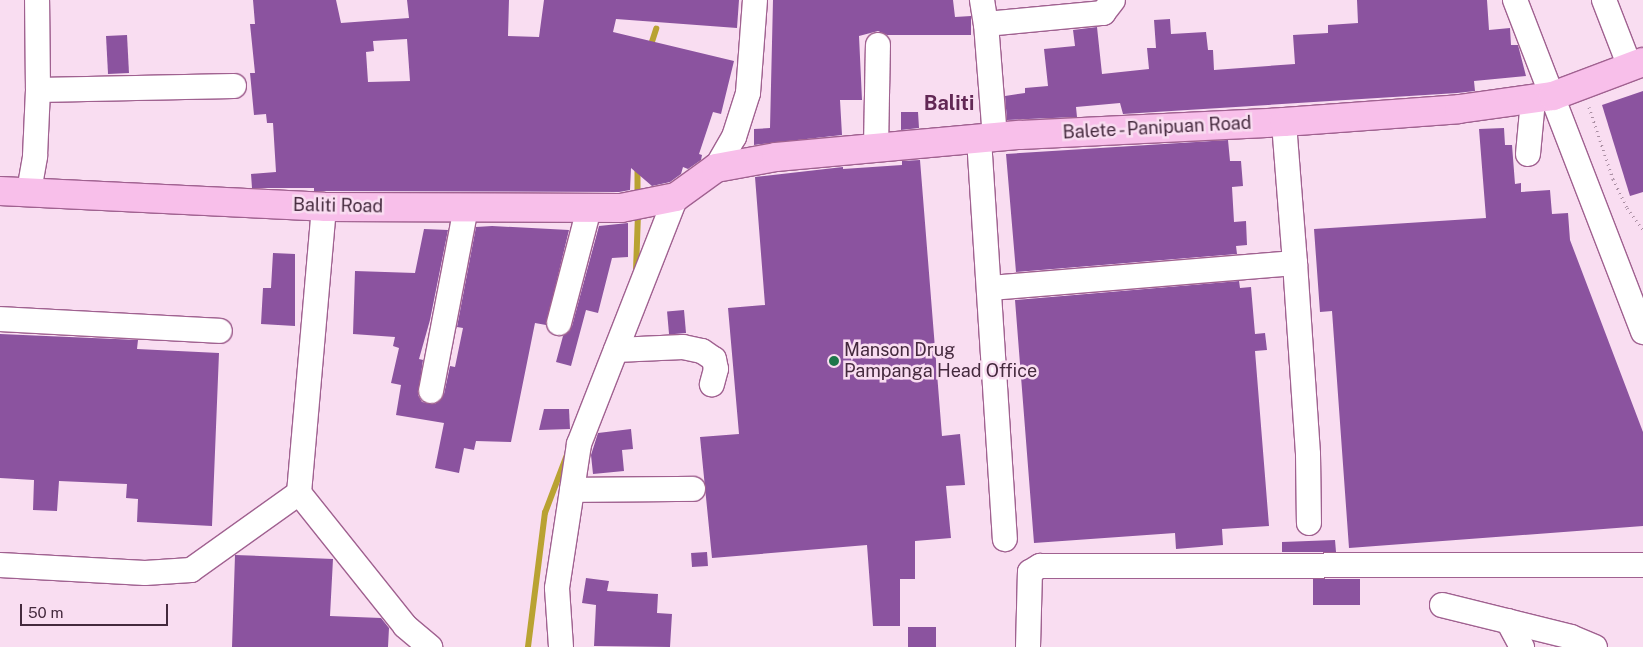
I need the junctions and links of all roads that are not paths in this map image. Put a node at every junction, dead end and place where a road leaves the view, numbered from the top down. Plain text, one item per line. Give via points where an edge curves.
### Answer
1 (37, 0) edge
2 (755, 0) edge
3 (982, 0) edge
4 (1113, 0) edge
5 (1516, 0) edge
6 (1604, 0) edge
7 (986, 24) junction
8 (878, 45) dead end
9 (1637, 64) edge
10 (234, 86) dead end
11 (38, 90) junction
12 (1543, 98) junction
13 (1284, 122) junction
14 (987, 138) junction
15 (876, 147) junction
16 (1528, 154) dead end
17 (716, 168) junction
18 (29, 190) junction
19 (0, 191) edge
20 (667, 200) junction
21 (324, 207) junction
22 (466, 207) junction
23 (589, 209) junction
24 (1295, 262) junction
25 (990, 288) junction
26 (0, 319) edge
27 (559, 323) dead end
28 (220, 331) dead end
29 (1643, 332) edge
30 (616, 350) junction
31 (712, 384) dead end
32 (430, 391) dead end
33 (693, 489) dead end
34 (572, 490) junction
35 (299, 492) junction
36 (1309, 523) dead end
37 (1005, 539) dead end
38 (0, 565) edge
39 (1643, 565) edge
40 (1442, 605) dead end
41 (1508, 620) junction
42 (430, 647) edge
43 (561, 647) edge
44 (1028, 647) edge
45 (1522, 647) edge
46 (1595, 647) edge

1 - 11 street
2 - 17 street via 748,92 734,137
3 - 7 street
4 - 7 street via 1103,13
5 - 12 street
6 - 9 street
7 - 14 street
8 - 15 street
9 - 12 main road, Balete - Panipuan Road
10 - 11 street
11 - 18 street via 35,156
12 - 13 main road, Balete - Panipuan Road via 1459,109
12 - 16 street
12 - 29 street
13 - 14 main road, Balete - Panipuan Road
13 - 24 street
14 - 15 main road, Balete - Panipuan Road
14 - 25 street
15 - 17 main road, Balete - Panipuan Road via 776,157
17 - 20 main road, Balete - Panipuan Road
18 - 19 main road, Baliti Road
18 - 21 main road, Baliti Road
20 - 23 main road, Baliti Road via 621,208
20 - 30 street
21 - 22 main road, Baliti Road
21 - 35 street
22 - 23 main road, Baliti Road
22 - 32 street
23 - 27 street
24 - 25 street
24 - 36 street via 1308,454
25 - 37 street
26 - 28 street
30 - 31 street via 683,346 702,352 714,359 716,369
30 - 34 street via 579,444
33 - 34 street
34 - 43 street via 557,588
35 - 38 street via 191,570 145,573
35 - 42 street via 405,626
39 - 44 street via 1040,566 1030,572
40 - 41 street
41 - 45 street
41 - 46 street

